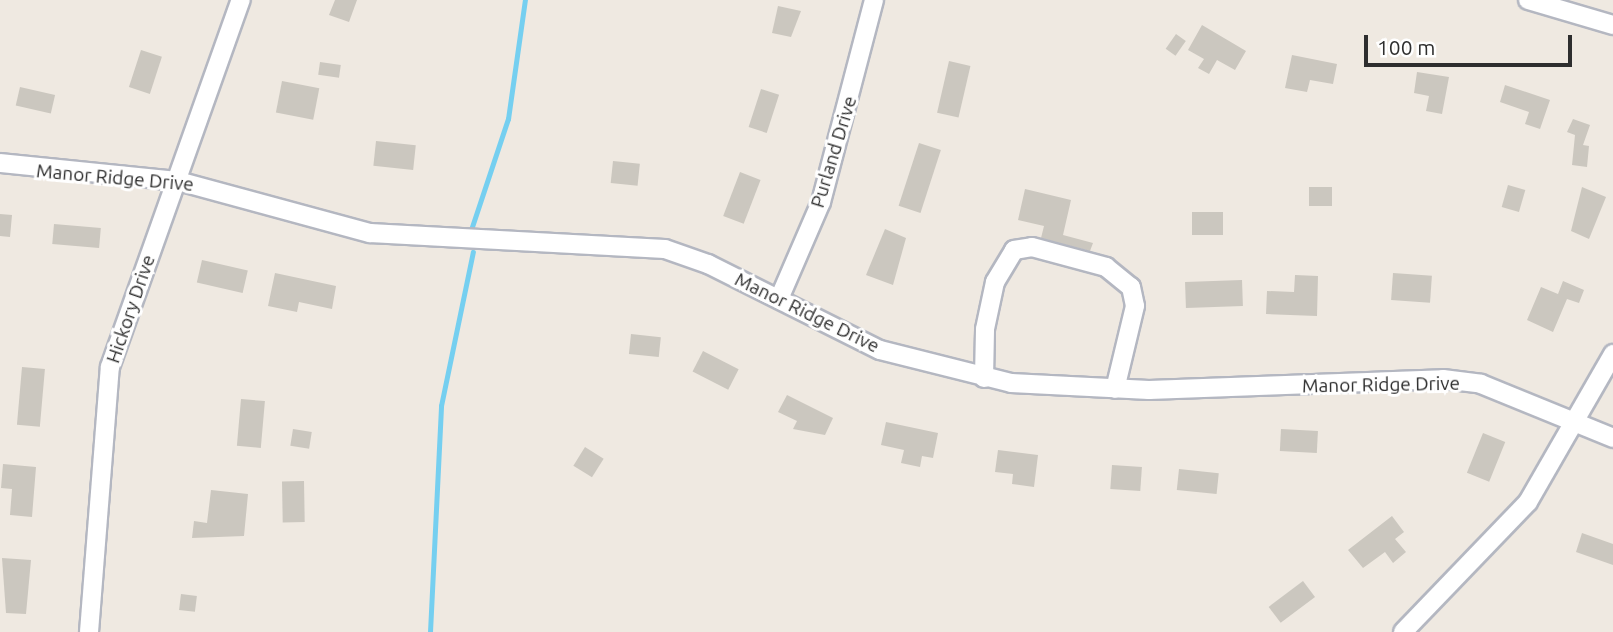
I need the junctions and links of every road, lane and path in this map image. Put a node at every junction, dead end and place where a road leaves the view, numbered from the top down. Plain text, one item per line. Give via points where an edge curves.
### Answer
1 (241, 0) edge
2 (874, 0) edge
3 (1528, 0) edge
4 (1613, 25) edge
5 (0, 163) edge
6 (178, 181) junction
7 (779, 299) junction
8 (1613, 354) edge
9 (984, 378) junction
10 (1115, 389) junction
11 (1579, 422) junction
12 (1613, 439) edge
13 (89, 632) edge
14 (1403, 632) edge

1 - 6 street, Hickory Drive
2 - 7 street, Purland Drive via 821,202
3 - 4 street
5 - 6 street, Manor Ridge Drive
6 - 7 street, Manor Ridge Drive via 370,233 665,249
6 - 13 street, Hickory Drive via 110,367
7 - 9 street, Manor Ridge Drive via 880,350
8 - 11 street
9 - 10 street, Manor Ridge Drive
9 - 10 street via 985,329 995,282 1014,250 1032,247 1106,267 1131,287 1135,306
10 - 11 street, Manor Ridge Drive via 1443,379 1481,384
11 - 12 street, Manor Ridge Drive
11 - 14 street via 1528,502

